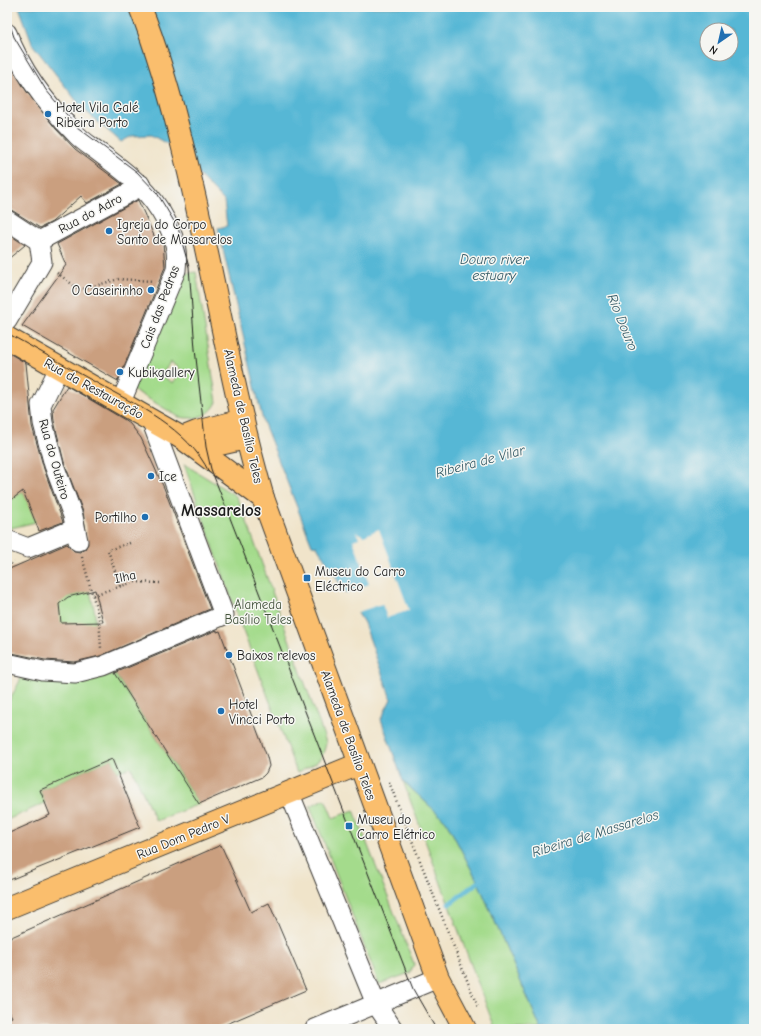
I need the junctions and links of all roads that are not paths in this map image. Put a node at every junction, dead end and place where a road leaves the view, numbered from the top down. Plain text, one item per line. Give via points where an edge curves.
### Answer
1 (140, 7) edge
2 (7, 33) edge
3 (140, 184) junction
4 (7, 220) edge
5 (39, 241) junction
6 (7, 321) edge
7 (7, 338) edge
8 (59, 368) junction
9 (121, 402) junction
10 (151, 420) junction
11 (244, 429) junction
12 (188, 442) junction
13 (264, 498) junction
14 (7, 540) edge
15 (7, 663) edge
16 (359, 764) junction
17 (290, 792) junction
18 (7, 908) edge
19 (438, 978) junction
20 (376, 1004) junction
21 (473, 1022) edge
22 (315, 1029) edge
23 (393, 1029) edge

1 - 11 main road, Alameda de Basílio Teles via 166,77 193,187
2 - 3 street, Cais das Pedras via 13,50 35,85 76,134
3 - 5 street, Rua do Adro via 134,190
3 - 9 street, Cais das Pedras via 157,203 171,230 178,252 176,270 168,282
4 - 5 street
5 - 6 street via 42,262
7 - 8 main road, Rua da Restauração
8 - 9 main road, Rua da Restauração
8 - 14 street, Rua do Outeiro via 41,405 54,465 76,535 28,548
9 - 10 main road, Rua da Restauração
10 - 12 main road, Rua da Restauração
10 - 15 street via 224,615 75,673 42,671
11 - 12 main road via 197,432
11 - 13 main road, Alameda de Basílio Teles
12 - 13 main road, Rua da Restauração
13 - 16 main road, Alameda de Basílio Teles
16 - 17 main road, Rua Dom Pedro V
16 - 19 main road, Alameda de Basílio Teles
17 - 18 main road, Rua Dom Pedro V
17 - 20 street
19 - 20 street
19 - 21 main road, Alameda de Basílio Teles
20 - 22 street
20 - 23 street

